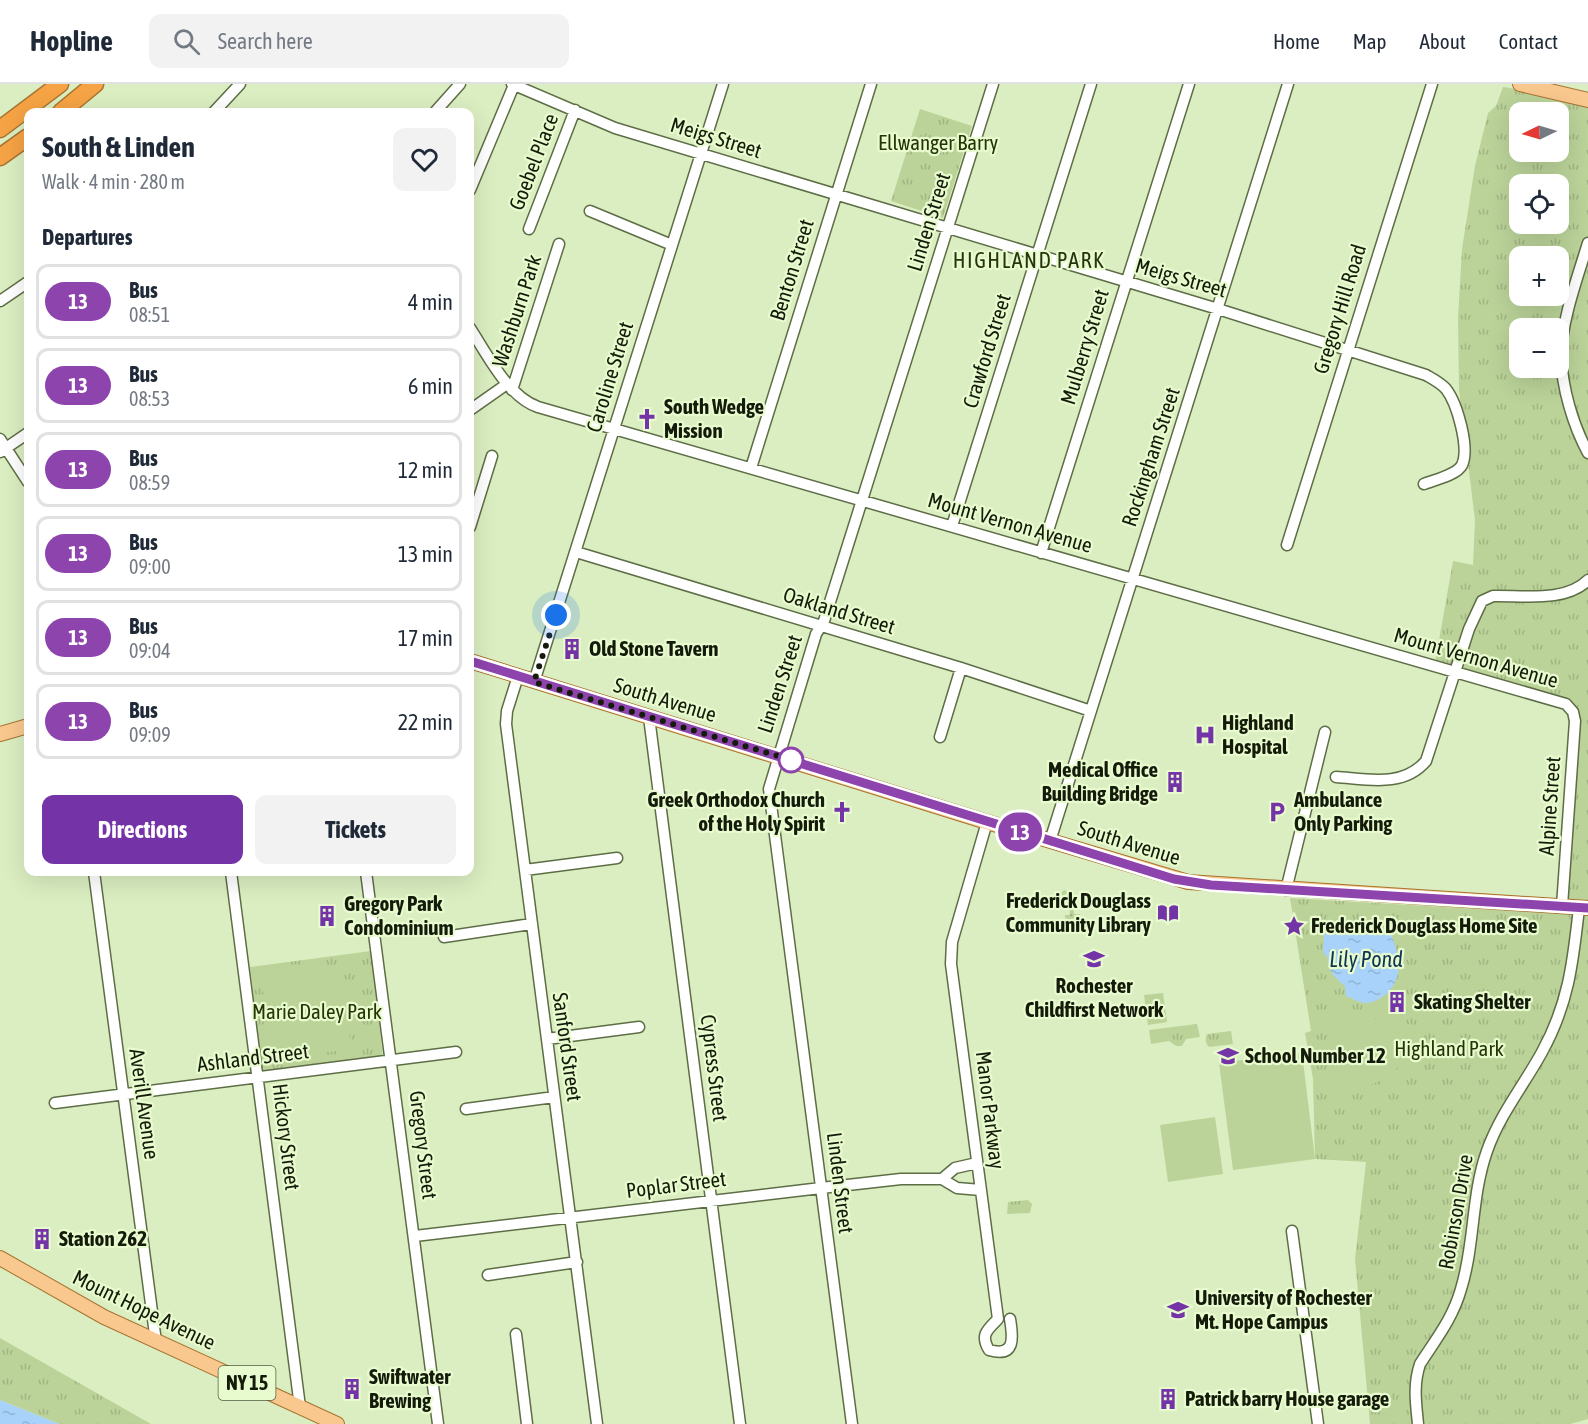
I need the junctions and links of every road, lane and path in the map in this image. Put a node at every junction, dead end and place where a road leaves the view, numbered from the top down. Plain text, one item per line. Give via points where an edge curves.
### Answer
1 (60, 84) edge
2 (95, 84) edge
3 (240, 84) edge
4 (460, 84) edge
5 (513, 84) edge
6 (723, 84) edge
7 (871, 84) edge
8 (993, 84) edge
9 (1091, 84) edge
10 (1189, 84) edge
11 (1288, 84) edge
12 (1431, 84) edge
13 (1520, 84) edge
14 (1588, 100) edge
15 (28, 108) edge
16 (66, 108) edge
17 (218, 108) edge
18 (439, 108) edge
19 (575, 110) junction
20 (24, 111) edge
21 (0, 129) edge
22 (24, 140) edge
23 (700, 154) junction
24 (0, 157) edge
25 (474, 180) edge
26 (836, 195) junction
27 (590, 211) dead end
28 (948, 228) junction
29 (529, 229) dead end
30 (1588, 243) edge
31 (559, 244) dead end
32 (672, 245) junction
33 (1037, 255) junction
34 (1125, 282) junction
35 (24, 285) edge
36 (0, 301) edge
37 (1218, 309) junction
38 (474, 334) edge
39 (1348, 350) junction
40 (510, 387) junction
41 (474, 408) edge
42 (614, 430) junction
43 (24, 435) edge
44 (2, 447) edge
45 (1588, 453) edge
46 (492, 456) dead end
47 (751, 468) junction
48 (24, 477) edge
49 (1424, 484) dead end
50 (862, 501) junction
51 (474, 514) edge
52 (952, 526) junction
53 (1287, 545) dead end
54 (576, 552) junction
55 (1041, 553) junction
56 (1132, 579) junction
57 (1588, 580) edge
58 (821, 626) junction
59 (474, 662) edge
60 (961, 668) junction
61 (1454, 673) junction
62 (518, 676) junction
63 (534, 682) junction
64 (1571, 709) joint
65 (1091, 711) junction
66 (649, 717) junction
67 (24, 727) edge
68 (1325, 732) dead end
69 (0, 734) edge
70 (940, 737) dead end
71 (777, 757) junction
72 (1336, 777) dead end
73 (987, 822) junction
74 (1050, 841) junction
75 (617, 858) dead end
76 (525, 870) junction
77 (95, 876) edge
78 (232, 876) edge
79 (367, 876) edge
80 (1286, 890) junction
81 (1562, 906) junction
82 (1583, 908) edge
83 (531, 924) junction
84 (444, 937) dead end
85 (639, 1027) dead end
86 (547, 1039) junction
87 (456, 1052) dead end
88 (392, 1059) junction
89 (259, 1077) junction
90 (123, 1095) junction
91 (554, 1097) junction
92 (55, 1103) dead end
93 (466, 1109) dead end
94 (977, 1163) junction
95 (942, 1179) junction
96 (821, 1188) junction
97 (981, 1190) junction
98 (711, 1200) junction
99 (571, 1218) junction
100 (1292, 1231) dead end
101 (415, 1236) junction
102 (0, 1258) edge
103 (577, 1262) junction
104 (488, 1275) dead end
105 (1010, 1319) dead end
106 (516, 1334) dead end
107 (156, 1342) junction
108 (300, 1407) junction
109 (337, 1424) edge
110 (438, 1424) edge
111 (527, 1424) edge
112 (597, 1424) edge
113 (740, 1424) edge
114 (852, 1424) edge
115 (1318, 1424) edge
116 (1418, 1424) edge

1 - 15 highway
2 - 16 highway
3 - 17 street
4 - 18 street
5 - 19 street, Meigs Street
5 - 25 street
6 - 23 street, Caroline Street
7 - 26 street, Benton Street
8 - 28 street, Linden Street
9 - 33 street, Crawford Street
10 - 34 street, Mulberry Street
11 - 37 street, Rockingham Street
12 - 39 street, Gregory Hill Road
13 - 14 main road
19 - 23 street, Meigs Street via 615,128
19 - 29 street, Goebel Place
20 - 21 highway
22 - 24 highway
23 - 26 street, Meigs Street
23 - 32 street, Caroline Street
26 - 28 street, Meigs Street
26 - 47 street, Benton Street
27 - 32 street
28 - 33 street, Meigs Street
28 - 50 street, Linden Street
30 - 45 street via 1561,354 1565,385
31 - 40 street, Washburn Park
32 - 42 street, Caroline Street
33 - 34 street, Meigs Street
33 - 52 street, Crawford Street
34 - 37 street, Meigs Street
34 - 55 street, Mulberry Street
35 - 36 street
37 - 39 street, Meigs Street
37 - 56 street, Rockingham Street
38 - 40 street, Mount Vernon Avenue
39 - 49 street, Meigs Street via 1426,375 1441,384 1453,401 1462,434 1462,466
39 - 53 street, Gregory Hill Road
40 - 41 street
40 - 42 street, Mount Vernon Avenue via 531,405
42 - 47 street, Mount Vernon Avenue
42 - 54 street, Caroline Street
43 - 44 street
44 - 48 street
46 - 51 street
47 - 50 street, Mount Vernon Avenue
50 - 52 street, Mount Vernon Avenue
50 - 58 street, Linden Street
52 - 55 street, Mount Vernon Avenue
54 - 58 street, Oakland Street
54 - 63 street, Caroline Street
55 - 56 street, Mount Vernon Avenue
56 - 61 street, Mount Vernon Avenue
56 - 65 street, Rockingham Street
57 - 61 street via 1563,594 1492,596 1482,601
58 - 60 street, Oakland Street
58 - 71 street, Linden Street
59 - 62 main road, South Avenue
60 - 65 street, Oakland Street
60 - 70 street
61 - 64 street, Mount Vernon Avenue via 1562,703
61 - 72 street via 1431,751 1419,770 1392,780
62 - 63 main road, South Avenue
62 - 76 street, Sanford Street via 506,724
63 - 66 main road, South Avenue
64 - 81 street, Alpine Street via 1575,721
65 - 74 street, Rockingham Street
66 - 71 main road, South Avenue
66 - 98 street, Cypress Street
67 - 69 main road
68 - 80 street
71 - 73 main road, South Avenue
71 - 96 street, Linden Street via 769,789
73 - 74 main road, South Avenue
73 - 94 street, Manor Parkway via 951,952
74 - 80 main road, South Avenue via 1188,882
75 - 76 street
76 - 83 street, Sanford Street
77 - 90 street, Averill Avenue
78 - 89 street, Hickory Street
79 - 88 street, Gregory Street
80 - 81 main road, South Avenue
81 - 82 main road, South Avenue
82 - 116 street, Robinson Drive via 1559,1016 1543,1052 1511,1101 1479,1174 1462,1287 1452,1314 1417,1373
83 - 84 street
83 - 86 street, Sanford Street
85 - 86 street
86 - 91 street, Sanford Street
87 - 88 street, Ashland Street
88 - 89 street, Ashland Street
88 - 101 street, Gregory Street
89 - 90 street, Ashland Street
89 - 108 street, Hickory Street
90 - 92 street, Ashland Street
90 - 107 street, Averill Avenue
91 - 93 street
91 - 99 street, Sanford Street
94 - 95 street, Poplar Street via 955,1168
94 - 97 street, Manor Parkway
95 - 96 street, Poplar Street via 901,1179
95 - 97 street, Poplar Street via 957,1188
96 - 98 street, Poplar Street
96 - 114 street, Linden Street
97 - 105 street, Manor Parkway via 998,1319 985,1334 989,1350 1001,1352 1011,1346 1014,1338
98 - 99 street, Poplar Street
98 - 113 street, Cypress Street
99 - 101 street, Poplar Street
99 - 103 street, Sanford Street
100 - 115 street
101 - 110 street, Gregory Street
102 - 107 main road, Mount Hope Avenue / NY 15 via 90,1310
103 - 104 street
103 - 112 street, Sanford Street
106 - 111 street
107 - 108 main road, Mount Hope Avenue / NY 15
108 - 109 main road, Mount Hope Avenue / NY 15

